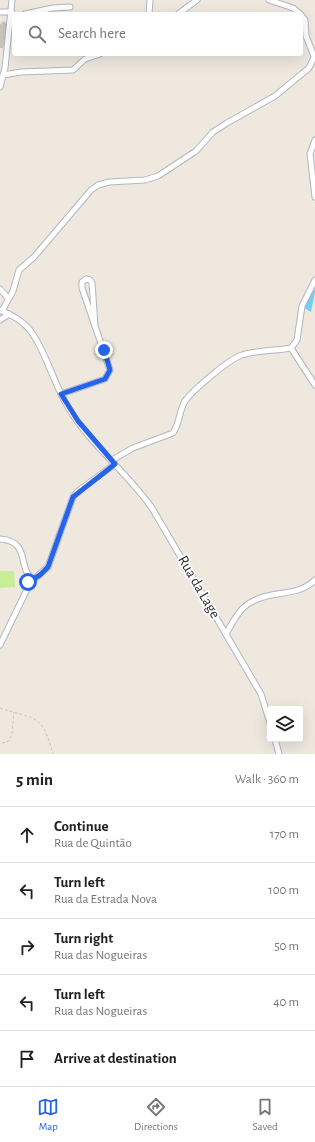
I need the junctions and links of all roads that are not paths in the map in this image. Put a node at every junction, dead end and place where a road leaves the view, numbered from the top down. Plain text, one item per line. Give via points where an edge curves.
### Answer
1 (12, 0) edge
2 (150, 0) edge
3 (197, 0) edge
4 (269, 0) edge
5 (70, 7) dead end
6 (0, 12) edge
7 (34, 12) edge
8 (149, 12) edge
9 (181, 12) edge
10 (298, 12) edge
11 (12, 16) edge
12 (303, 16) edge
13 (94, 56) edge
14 (314, 58) edge
15 (3, 75) junction
16 (0, 87) edge
17 (315, 140) edge
18 (315, 197) edge
19 (315, 280) edge
20 (0, 289) edge
21 (8, 298) junction
22 (1, 311) edge
23 (9, 314) junction
24 (0, 320) edge
25 (95, 326) junction
26 (291, 348) junction
27 (315, 386) edge
28 (61, 394) junction
29 (113, 462) junction
30 (0, 539) edge
31 (32, 579) junction
32 (315, 580) edge
33 (226, 634) junction
34 (0, 645) edge
35 (267, 713) edge
36 (276, 742) edge
37 (279, 754) edge

1 - 11 street
2 - 8 street
3 - 9 street
4 - 10 street
5 - 7 street
6 - 11 street
11 - 15 street
12 - 14 street via 306,20 306,36
13 - 15 street via 85,59 73,70
14 - 21 street via 308,68 275,96 213,132 196,151 158,176 145,180 109,182 91,190 34,257 19,270
15 - 16 street
17 - 18 street via 310,154
19 - 26 street via 302,306 297,340
20 - 21 street
21 - 22 street
22 - 23 street, Rua da Lage
23 - 24 street
23 - 28 street, Rua da Lage via 30,330
25 - 25 street via 82,288 82,282 86,279 92,283
25 - 28 street via 108,361 108,375 105,379
26 - 27 street
26 - 29 street via 243,354 232,359 190,395 184,403 178,427 173,433 133,448
28 - 29 street, Rua da Lage via 78,421
29 - 31 street via 73,497 48,567
29 - 33 street, Rua da Lage via 152,508
30 - 31 street via 14,543 20,550 27,573
31 - 34 street
32 - 33 street via 305,589 271,594 249,602 236,616
33 - 35 street, Rua da Lage via 261,694
36 - 37 street

